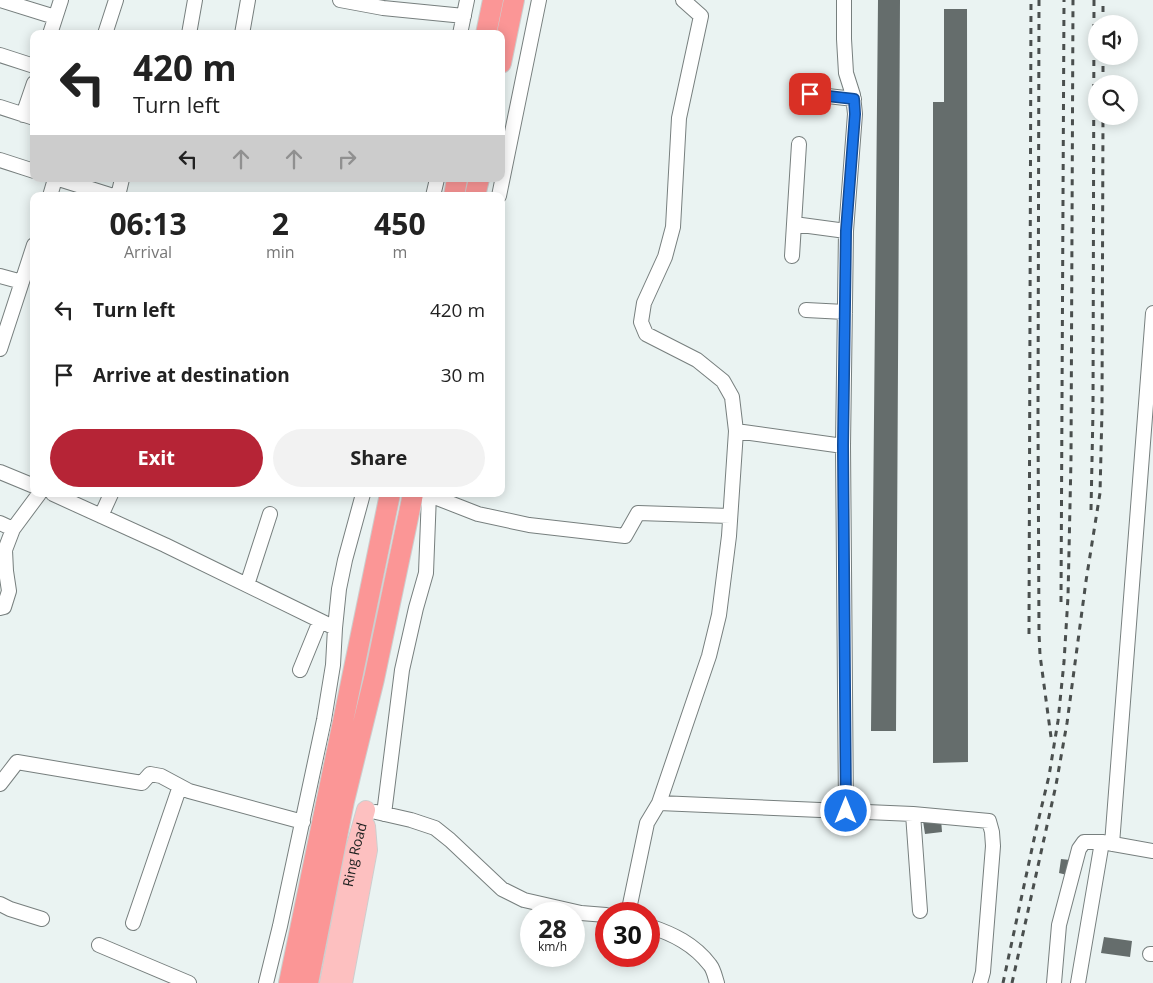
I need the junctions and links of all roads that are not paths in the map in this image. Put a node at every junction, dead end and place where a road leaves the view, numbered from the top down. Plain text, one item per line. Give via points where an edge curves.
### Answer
1 (0, 0) edge
2 (61, 0) edge
3 (116, 0) edge
4 (195, 0) edge
5 (248, 0) edge
6 (340, 0) edge
7 (467, 0) edge
8 (493, 0) edge
9 (514, 0) edge
10 (539, 0) edge
11 (682, 0) edge
12 (844, 0) edge
13 (464, 16) junction
14 (55, 17) junction
15 (51, 30) edge
16 (106, 30) edge
17 (190, 30) edge
18 (243, 30) edge
19 (461, 30) edge
20 (487, 30) edge
21 (505, 44) edge
22 (0, 55) edge
23 (30, 65) edge
24 (810, 94) dead end
25 (854, 99) junction
26 (0, 107) edge
27 (28, 116) edge
28 (799, 144) dead end
29 (0, 160) edge
30 (505, 167) edge
31 (30, 170) edge
32 (67, 182) edge
33 (100, 192) edge
34 (794, 224) junction
35 (846, 231) junction
36 (792, 256) dead end
37 (30, 257) edge
38 (0, 276) edge
39 (22, 282) junction
40 (806, 310) dead end
41 (845, 312) junction
42 (1153, 313) edge
43 (0, 349) edge
44 (736, 431) junction
45 (843, 446) junction
46 (0, 472) edge
47 (30, 484) edge
48 (36, 497) edge
49 (60, 497) edge
50 (110, 497) edge
51 (361, 497) edge
52 (389, 497) edge
53 (412, 497) edge
54 (434, 497) edge
55 (440, 497) edge
56 (270, 514) dead end
57 (101, 516) junction
58 (730, 516) junction
59 (6, 526) edge
60 (247, 585) junction
61 (0, 608) edge
62 (320, 621) junction
63 (335, 628) junction
64 (300, 670) dead end
65 (0, 784) edge
66 (180, 786) junction
67 (344, 801) junction
68 (659, 804) junction
69 (366, 810) junction
70 (846, 811) junction
71 (384, 814) junction
72 (913, 814) junction
73 (303, 822) junction
74 (1107, 843) junction
75 (1153, 851) edge
76 (631, 902) edge
77 (0, 904) edge
78 (920, 911) dead end
79 (595, 915) edge
80 (42, 918) dead end
81 (133, 924) dead end
82 (660, 930) edge
83 (99, 945) dead end
84 (189, 983) edge
85 (266, 983) edge
86 (289, 983) edge
87 (308, 983) edge
88 (329, 983) edge
89 (343, 983) edge
90 (718, 983) edge
91 (980, 983) edge
92 (1054, 983) edge
93 (1078, 983) edge

1 - 14 street
2 - 14 street
3 - 16 street
4 - 17 street
5 - 18 street
6 - 13 street
7 - 13 street
8 - 20 highway
9 - 21 highway
10 - 30 street
11 - 44 street via 700,16 679,118 673,227 640,322 646,334 697,360 723,381 732,397
12 - 25 street via 846,73
13 - 19 street
14 - 15 street
22 - 23 street
24 - 25 street
25 - 35 street
26 - 27 street
28 - 34 street
29 - 31 street
32 - 33 street
34 - 35 street
34 - 36 street
35 - 41 street
37 - 39 street
38 - 39 street
39 - 43 street
40 - 41 street
41 - 45 street
42 - 74 street
44 - 45 street
44 - 58 street
45 - 70 street
46 - 47 street
48 - 59 street
49 - 57 street
50 - 57 street
51 - 63 street via 339,589
52 - 86 highway
53 - 67 highway via 374,679
54 - 71 street via 428,514 426,574 402,670
55 - 58 street via 478,514 529,525 625,536 638,513
56 - 60 street
57 - 60 street
58 - 68 street via 719,615 709,656
59 - 61 street via 9,591 4,607
60 - 62 street
62 - 63 street
62 - 64 street
63 - 73 street via 329,692
65 - 66 street via 17,762 142,783 150,774
66 - 73 street
66 - 81 street
67 - 69 main road
67 - 87 highway
68 - 70 street
68 - 76 street via 647,823
69 - 71 street
69 - 88 main road, Ring Road via 355,849
69 - 89 main road, Ring Road via 368,850
70 - 72 street
71 - 79 street via 435,828 502,889 524,900
72 - 78 street
72 - 91 street via 989,821 993,846 984,972
73 - 85 street
74 - 75 street
74 - 92 street via 1084,842 1079,849 1059,925
74 - 93 street
77 - 80 street
82 - 90 street via 694,947 711,966
83 - 84 street

